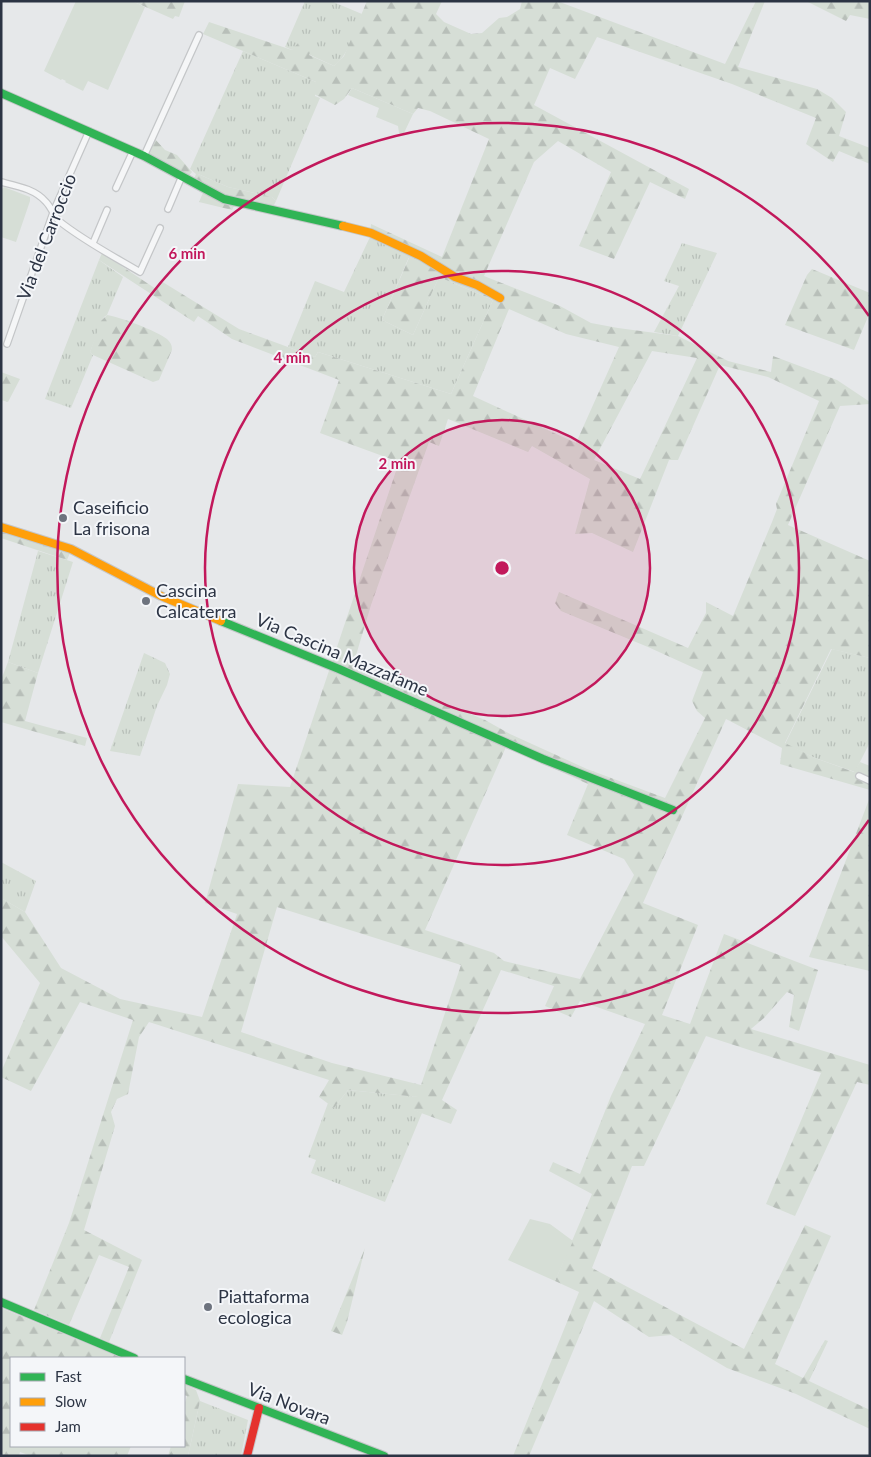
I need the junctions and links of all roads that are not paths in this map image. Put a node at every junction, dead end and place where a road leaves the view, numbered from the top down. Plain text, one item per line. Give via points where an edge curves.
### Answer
1 (200, 35) dead end
2 (1, 93) edge
3 (89, 131) junction
4 (133, 151) junction
5 (144, 156) junction
6 (182, 176) junction
7 (1, 182) edge
8 (116, 188) dead end
9 (168, 209) dead end
10 (107, 210) dead end
11 (54, 213) junction
12 (160, 228) dead end
13 (92, 243) junction
14 (500, 298) dead end
15 (8, 344) dead end
16 (1, 526) edge
17 (859, 776) dead end
18 (870, 780) edge
19 (673, 810) dead end
20 (1, 1302) edge
21 (132, 1357) edge
22 (185, 1379) edge
23 (259, 1408) junction
24 (247, 1456) edge
25 (384, 1456) edge

1 - 5 street
2 - 3 street
3 - 4 street
3 - 11 street, Via del Carroccio
4 - 5 street
4 - 8 street
5 - 6 street
6 - 9 street
6 - 14 street via 228,200 374,234
7 - 11 street via 35,193 47,202
10 - 13 street
11 - 13 street via 59,221
11 - 15 street, Via del Carroccio
12 - 13 street via 140,272
16 - 19 street, Via Cascina Mazzafame via 71,549 161,596 356,676 543,759
17 - 18 street
20 - 21 street
22 - 23 street, Via Novara
23 - 24 street
23 - 25 street, Via Novara

